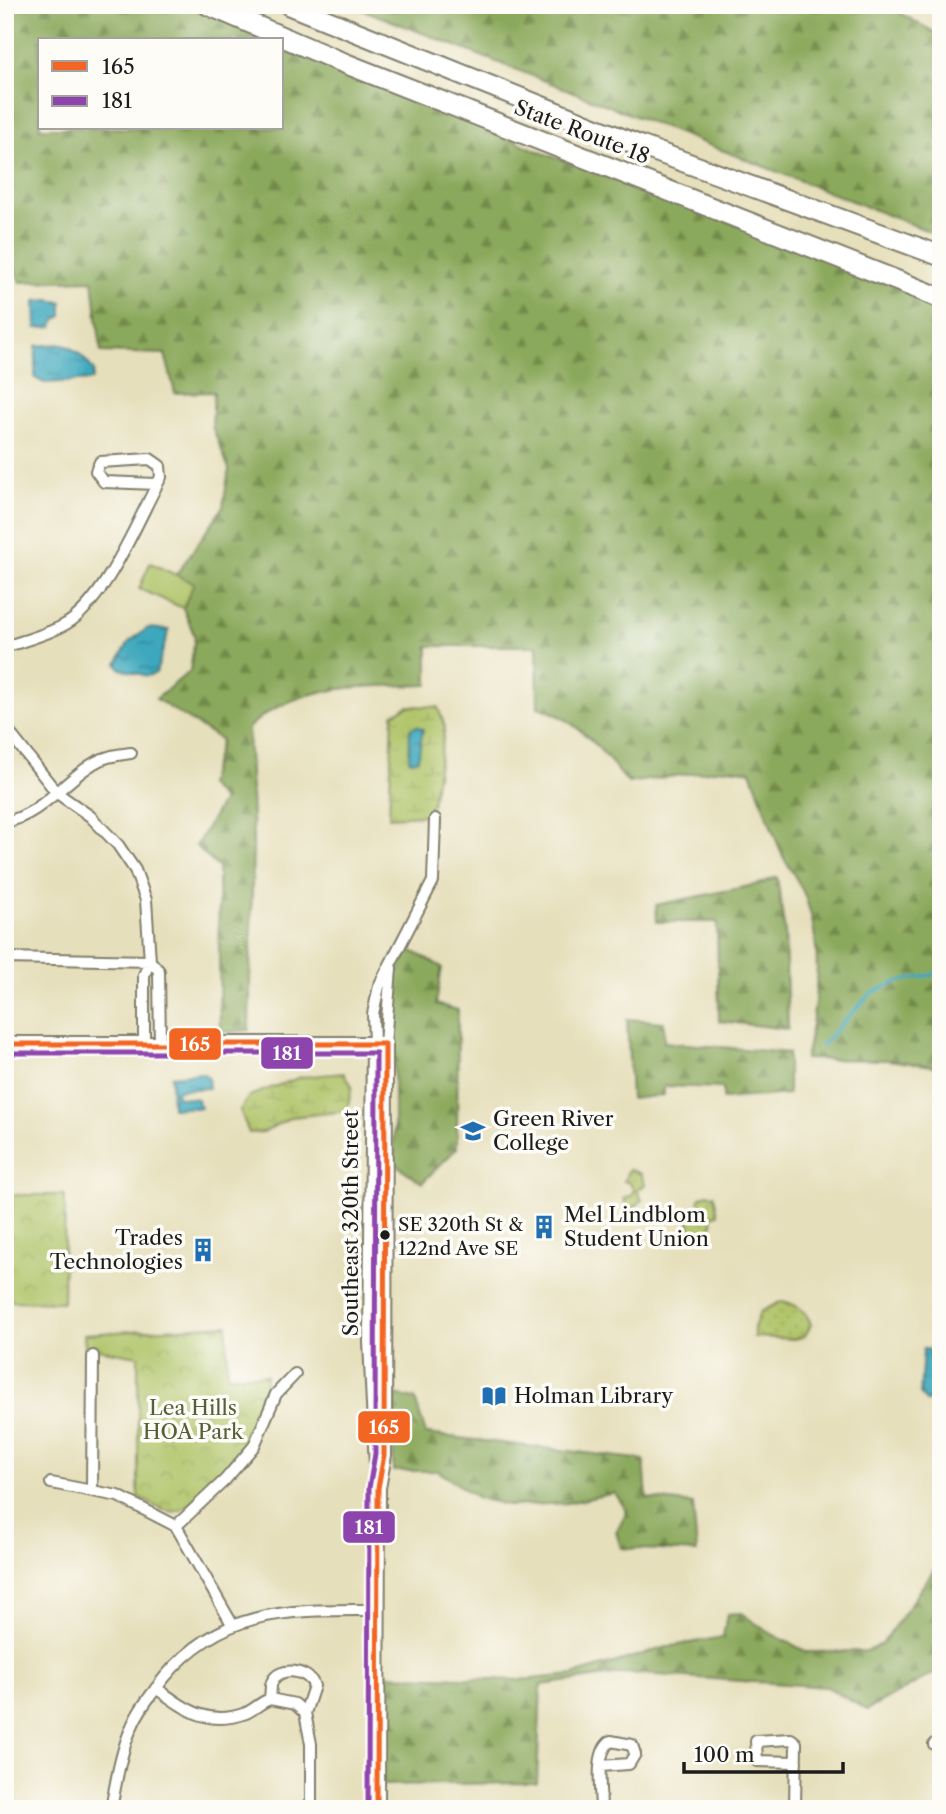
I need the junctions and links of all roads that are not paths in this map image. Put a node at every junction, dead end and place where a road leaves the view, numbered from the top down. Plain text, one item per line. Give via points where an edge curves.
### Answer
1 (208, 5) edge
2 (289, 5) edge
3 (284, 38) edge
4 (284, 38) edge
5 (941, 256) edge
6 (941, 298) edge
7 (157, 484) junction
8 (5, 647) edge
9 (5, 727) edge
10 (131, 753) dead end
11 (57, 793) junction
12 (435, 819) dead end
13 (5, 822) edge
14 (5, 958) edge
15 (150, 961) junction
16 (5, 1044) edge
17 (379, 1044) junction
18 (144, 1046) junction
19 (160, 1046) junction
20 (93, 1356) dead end
21 (295, 1374) dead end
22 (51, 1483) dead end
23 (92, 1488) junction
24 (176, 1526) junction
25 (378, 1610) junction
26 (232, 1624) junction
27 (156, 1688) junction
28 (270, 1699) junction
29 (305, 1713) junction
30 (796, 1762) dead end
31 (601, 1766) dead end
32 (111, 1809) edge
33 (311, 1809) edge
34 (377, 1809) edge
35 (601, 1809) edge
36 (795, 1809) edge

1 - 3 highway, State Route 18
2 - 5 highway, State Route 18 via 638,145
4 - 6 highway, State Route 18
7 - 7 street via 161,471 150,459 105,460 96,471 104,482
7 - 8 street via 85,610 55,629
9 - 11 street
10 - 11 street via 94,763
11 - 13 street via 27,814
11 - 15 street via 90,816 135,870 146,900
12 - 17 street, Southeast 320th Street via 433,881 392,962
14 - 15 street
15 - 18 street via 144,975
15 - 19 street via 159,971
16 - 18 street
17 - 19 street
17 - 25 street, Southeast 320th Street via 371,1342
18 - 19 street
20 - 23 street
21 - 24 street via 276,1394 254,1446
22 - 23 street
23 - 24 street
24 - 26 street
25 - 26 street via 291,1612
25 - 34 street, Southeast 320th Street
26 - 27 street via 180,1659
27 - 28 street via 191,1713 208,1719 226,1719
27 - 32 street via 130,1732
28 - 29 street via 295,1704
28 - 29 street via 276,1676 289,1671 308,1676 314,1686
29 - 33 street via 311,1744
30 - 36 street
31 - 35 street

